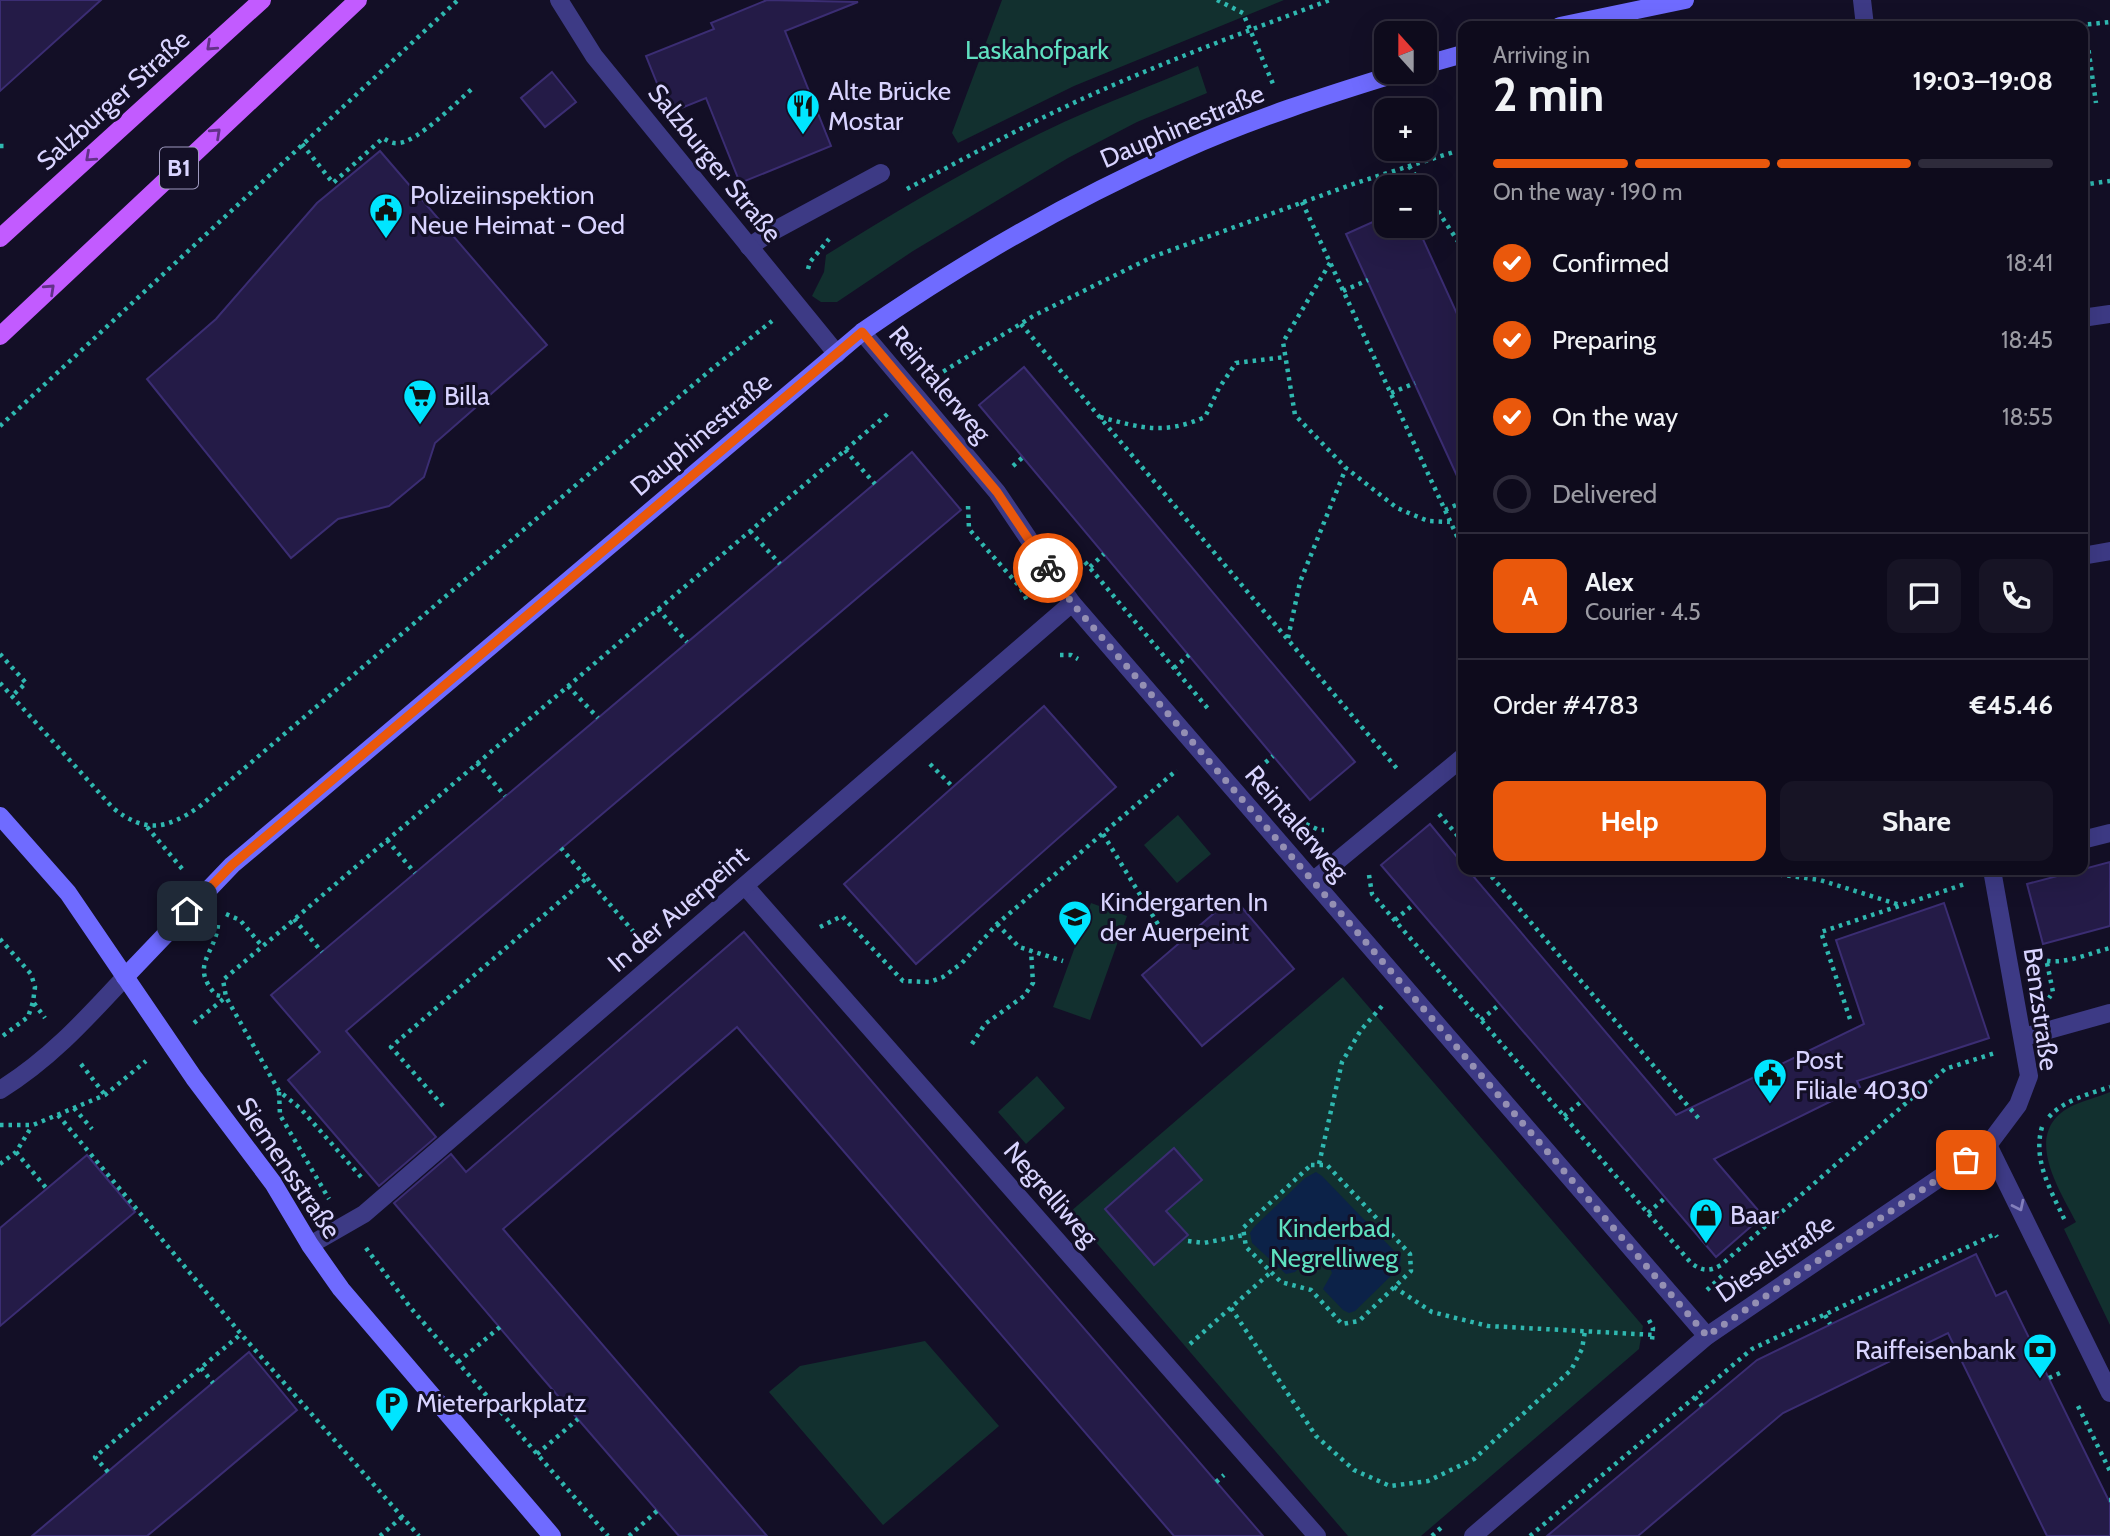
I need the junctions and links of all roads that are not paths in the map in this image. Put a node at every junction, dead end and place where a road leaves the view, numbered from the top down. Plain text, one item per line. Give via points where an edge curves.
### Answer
1 (261, 0) edge
2 (358, 0) edge
3 (559, 0) edge
4 (1685, 0) edge
5 (1862, 0) edge
6 (1584, 21) edge
7 (1864, 21) edge
8 (1458, 55) edge
9 (1437, 61) edge
10 (1374, 81) edge
11 (881, 173) dead end
12 (0, 237) edge
13 (749, 247) junction
14 (2110, 314) edge
15 (2088, 317) edge
16 (862, 332) junction
17 (0, 336) edge
18 (837, 354) junction
19 (2110, 551) edge
20 (2088, 555) edge
21 (1072, 603) junction
22 (1458, 761) edge
23 (0, 816) edge
24 (2110, 833) edge
25 (2088, 838) edge
26 (1993, 875) edge
27 (1313, 881) junction
28 (745, 886) junction
29 (125, 977) junction
30 (2110, 1013) edge
31 (2024, 1037) junction
32 (0, 1090) edge
33 (1988, 1145) junction
34 (310, 1245) junction
35 (1707, 1336) junction
36 (2110, 1393) edge
37 (552, 1536) edge
38 (1317, 1536) edge
39 (1473, 1536) edge

1 -> 12 main road, Salzburger Straße
17 -> 2 main road, B1
3 - 13 street, Salzburger Straße via 594,56
4 - 6 main road
5 - 7 street
8 - 9 main road
10 - 16 main road, Dauphinestraße via 1182,150 1087,195 987,250
11 - 13 street
13 - 18 street, Salzburger Straße
14 - 15 street
16 - 18 main road, Dauphinestraße
16 - 21 street, Reintalerweg via 997,492
18 - 29 main road, Dauphinestraße via 232,865
19 - 20 street
21 - 27 street, Reintalerweg
21 - 28 street, In der Auerpeint
22 - 27 street
23 - 29 main road, Siemensstraße via 68,894
24 - 25 street
26 - 31 street, Benzstraße
27 - 35 street, Reintalerweg
28 - 34 street, In der Auerpeint via 364,1214
28 - 38 street, Negrelliweg
29 - 32 street via 64,1043
29 - 34 main road, Siemensstraße via 273,1183
30 - 31 street
31 - 33 street, Benzstraße via 2029,1076 2018,1105
33 - 35 street, Dieselstraße
33 -> 36 street
34 - 37 main road, Siemensstraße via 341,1289
35 - 39 street, Dieselstraße

